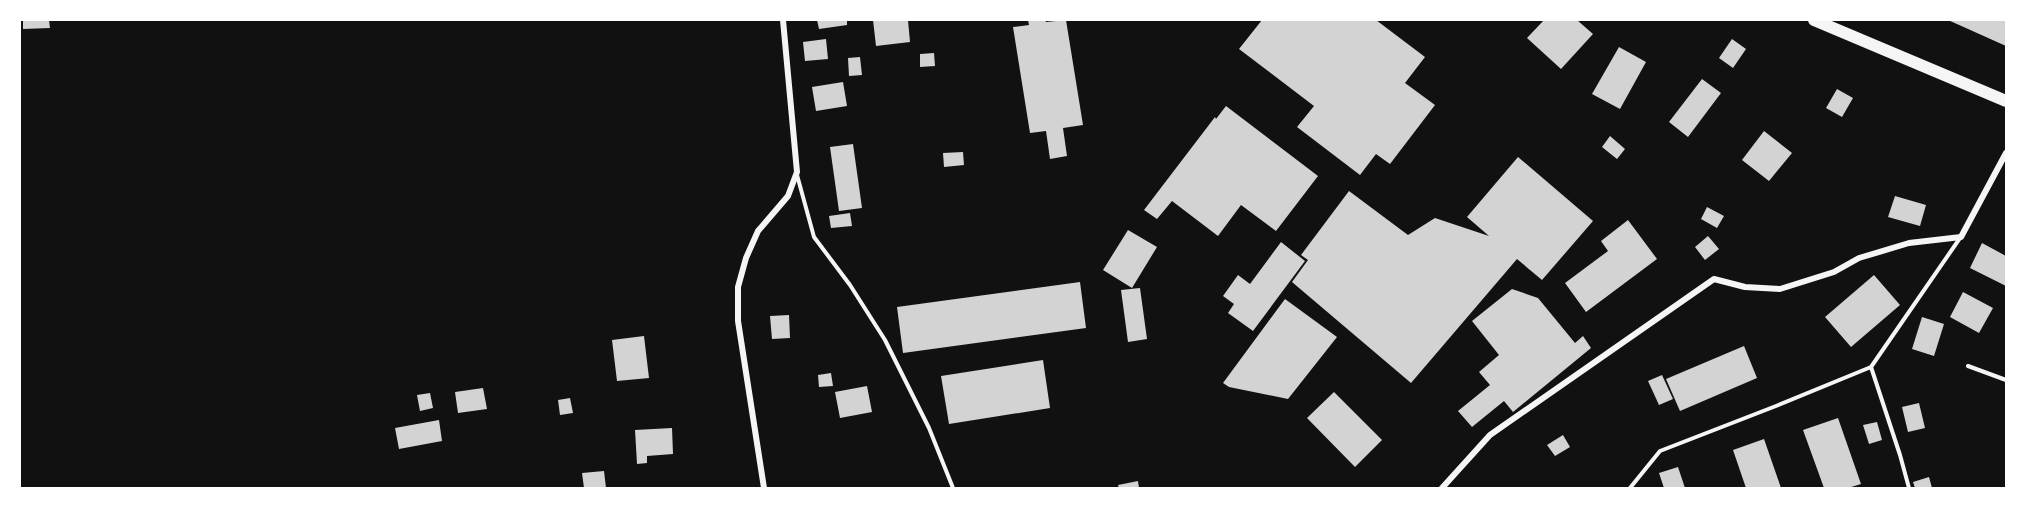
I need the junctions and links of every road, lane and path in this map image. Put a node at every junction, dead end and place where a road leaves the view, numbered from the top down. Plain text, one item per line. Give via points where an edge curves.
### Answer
1 (783, 20) edge
2 (1814, 20) edge
3 (2007, 101) edge
4 (2007, 153) edge
5 (797, 172) junction
6 (1960, 237) junction
7 (1968, 366) dead end
8 (1871, 367) junction
9 (2007, 381) edge
10 (764, 489) edge
11 (953, 489) edge
12 (1442, 489) edge
13 (1630, 489) edge
14 (1909, 489) edge

1 - 5 street
2 - 3 main road
4 - 6 street
5 - 10 street via 788,195 758,231 738,287 738,321
5 - 11 lane via 814,237 885,340 929,428
6 - 8 lane
6 - 12 street via 1909,243 1780,289 1745,287 1714,279 1490,435
7 - 9 lane
8 - 13 lane via 1660,451
8 - 14 lane

